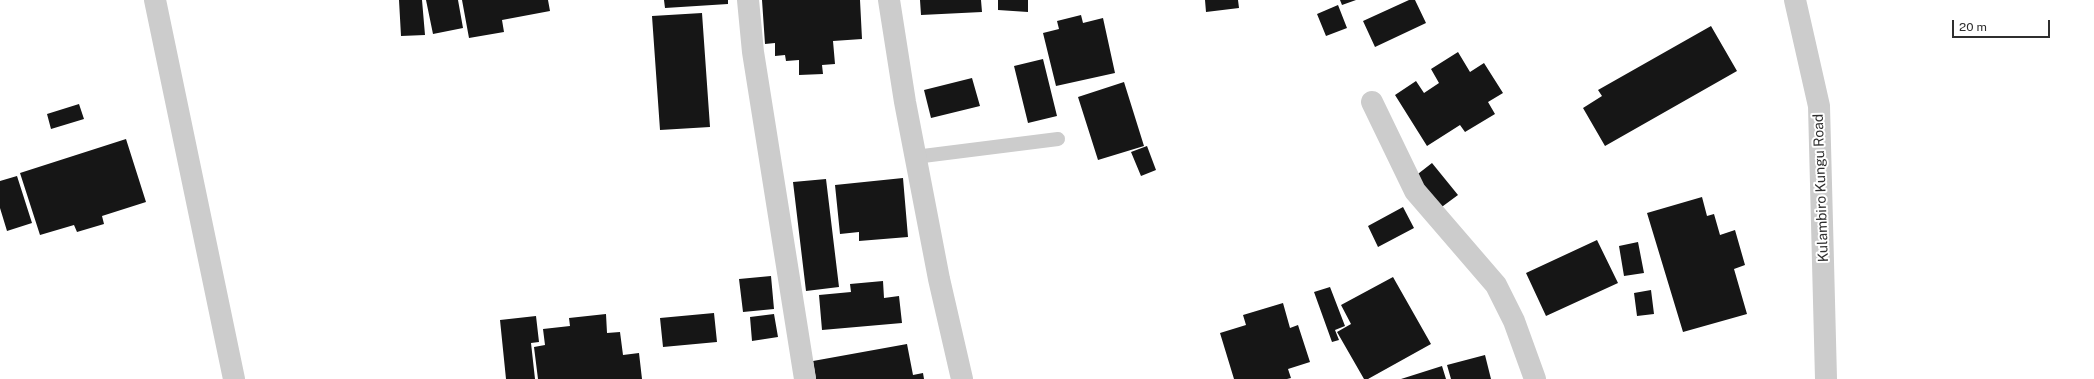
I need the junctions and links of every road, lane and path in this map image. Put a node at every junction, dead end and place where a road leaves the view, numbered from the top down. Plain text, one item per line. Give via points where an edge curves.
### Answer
1 (155, 0) edge
2 (748, 0) edge
3 (889, 0) edge
4 (1795, 0) edge
5 (1372, 102) dead end
6 (1058, 139) dead end
7 (915, 157) junction
8 (234, 379) edge
9 (805, 379) edge
10 (962, 379) edge
11 (1535, 379) edge
12 (1826, 379) edge

1 - 8 street
2 - 9 street via 753,52
3 - 7 street
4 - 12 street, Kulambiro Kungu Road via 1819,106
5 - 11 street via 1415,191 1496,285 1514,321
6 - 7 lane
7 - 10 street

